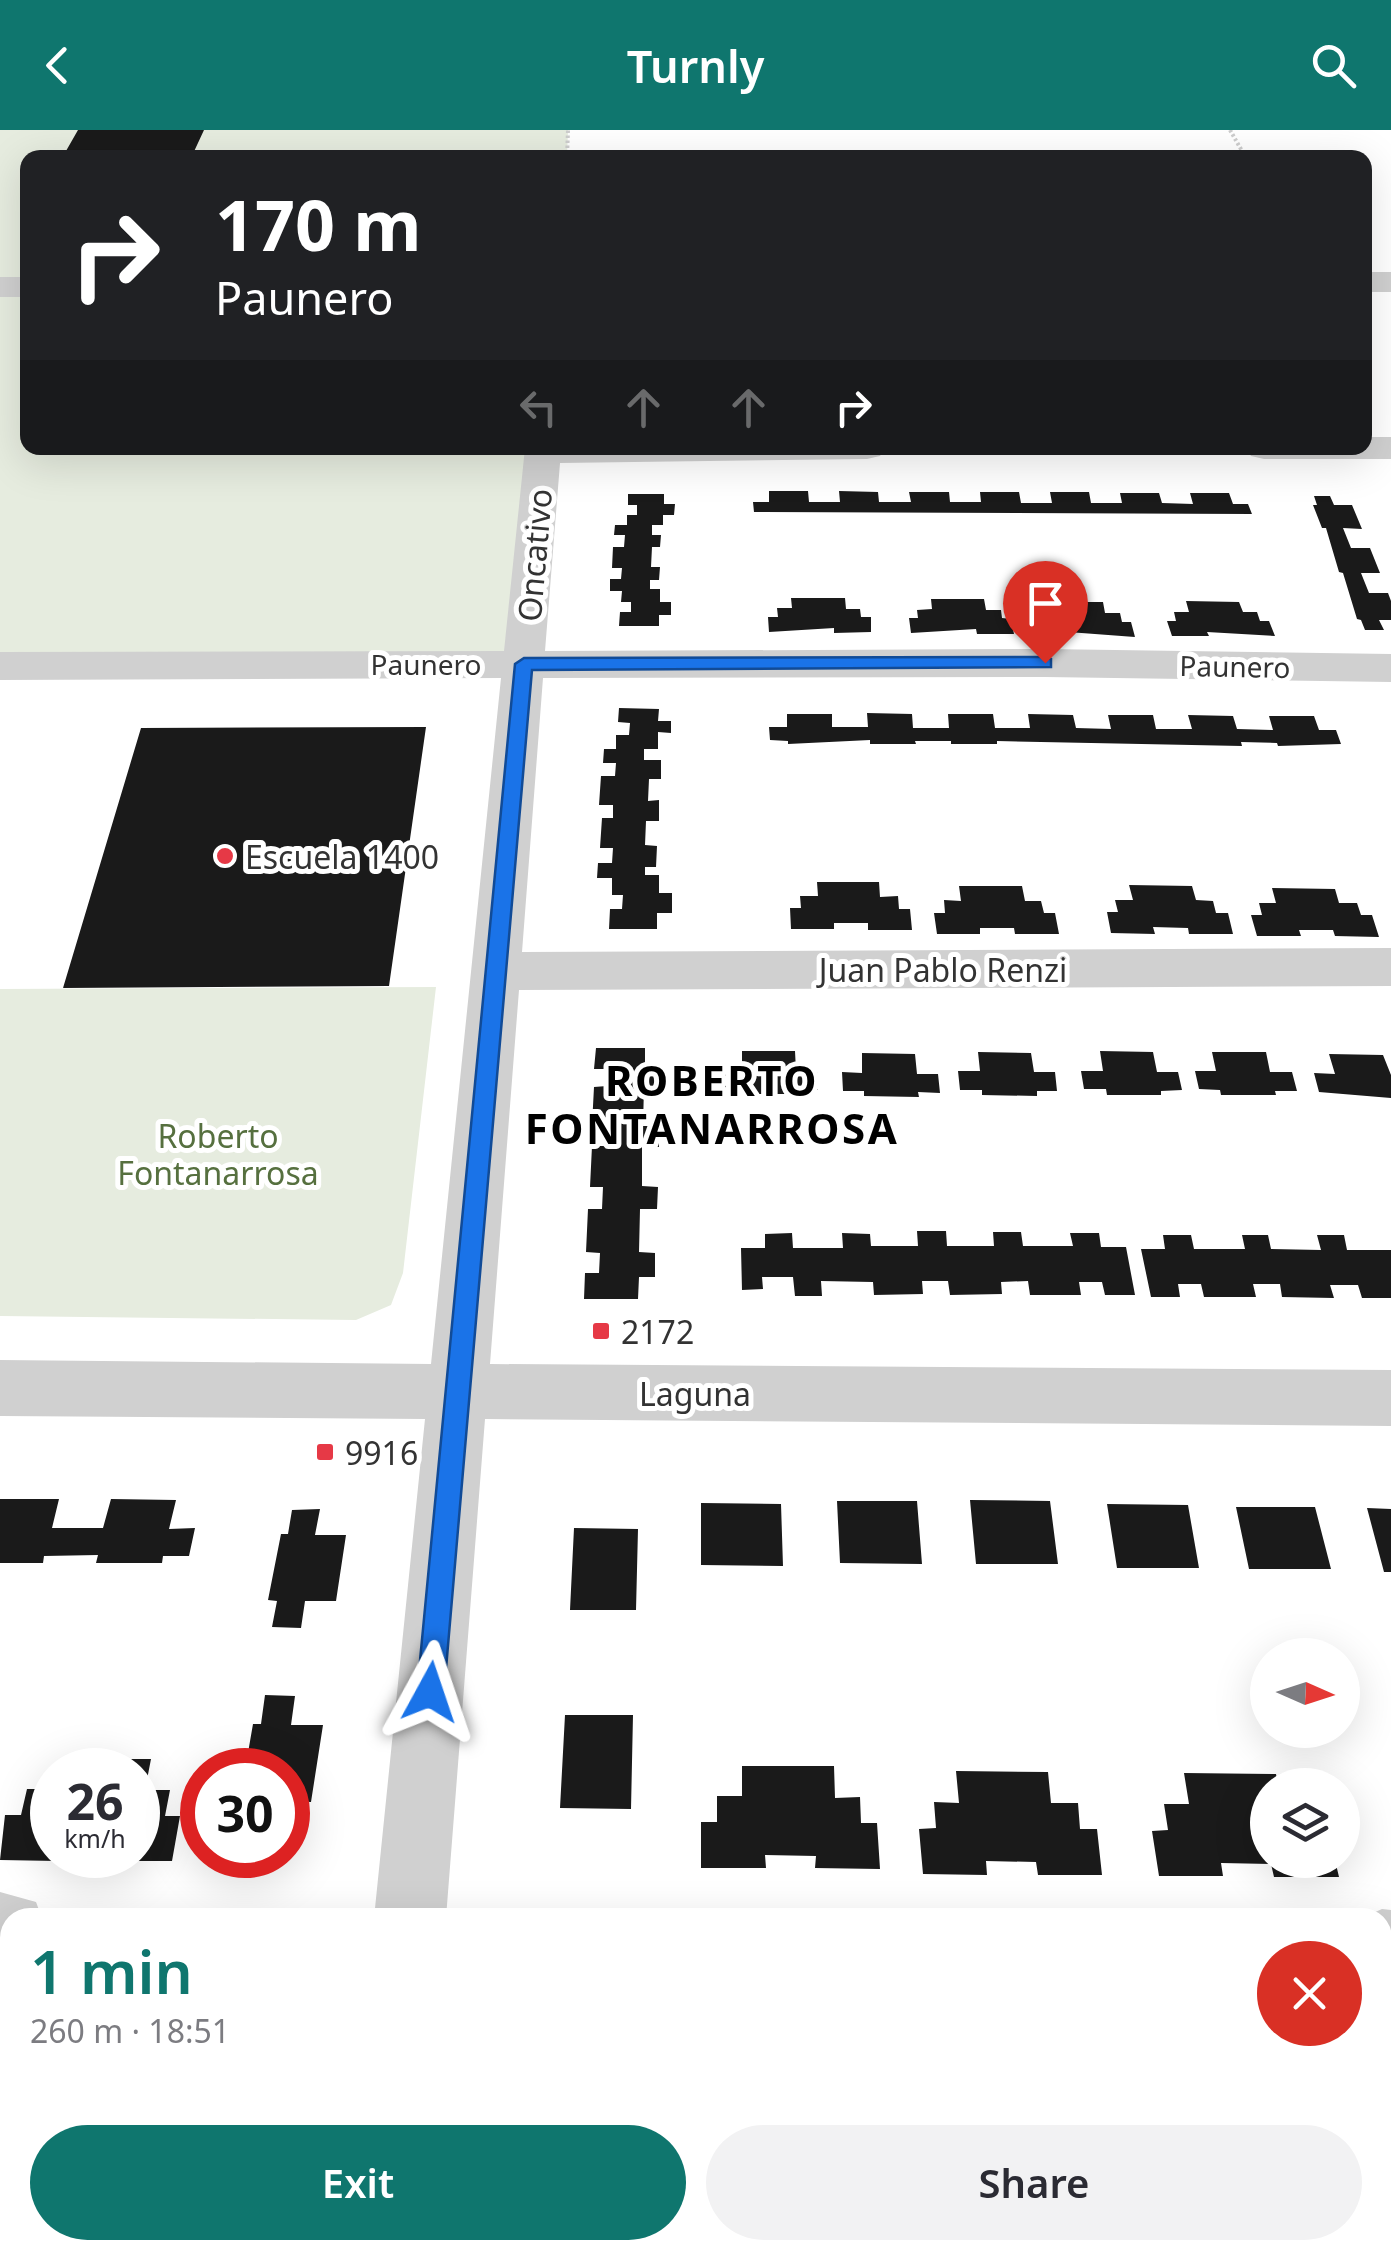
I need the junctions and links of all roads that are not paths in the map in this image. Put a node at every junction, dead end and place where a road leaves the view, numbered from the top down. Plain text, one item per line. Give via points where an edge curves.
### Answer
1 (1372, 424) edge
2 (543, 455) edge
3 (1388, 455) edge
4 (524, 664) junction
5 (0, 666) edge
6 (1391, 668) edge
7 (1391, 966) edge
8 (496, 971) junction
9 (0, 1388) edge
10 (458, 1392) junction
11 (1391, 1398) edge
12 (411, 1908) edge

1 - 3 street
2 - 4 street, Oncativo
4 - 5 street, Paunero
4 - 6 street, Paunero
4 - 8 street, Oncativo
7 - 8 street, Juan Pablo Renzi
8 - 10 street, Oncativo
9 - 10 street, Laguna
10 - 11 street, Laguna
10 - 12 street, Oncativo

